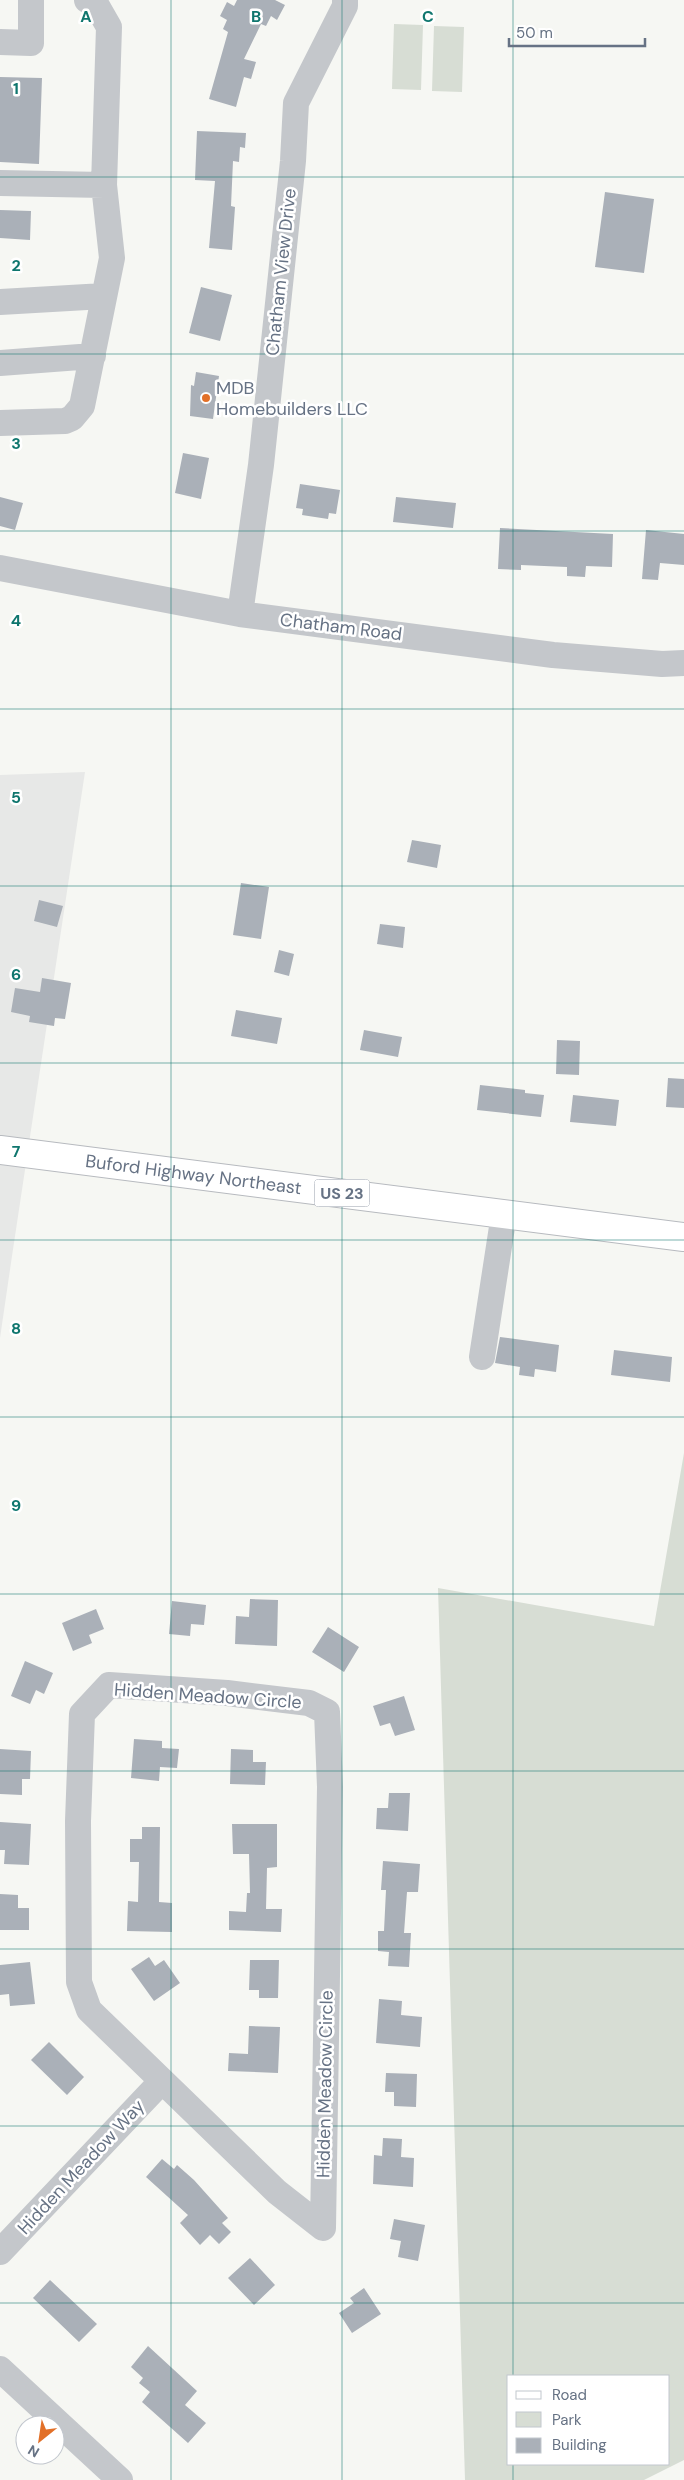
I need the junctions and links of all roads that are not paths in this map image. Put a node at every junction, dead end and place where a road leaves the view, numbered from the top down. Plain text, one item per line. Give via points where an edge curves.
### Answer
1 (31, 0) edge
2 (87, 0) edge
3 (345, 0) edge
4 (0, 42) edge
5 (0, 183) edge
6 (104, 185) junction
7 (104, 296) junction
8 (0, 302) edge
9 (93, 356) junction
10 (0, 363) edge
11 (0, 423) edge
12 (0, 568) edge
13 (240, 614) junction
14 (684, 663) edge
15 (0, 1150) edge
16 (504, 1214) junction
17 (684, 1237) edge
18 (482, 1357) dead end
19 (162, 2082) junction
20 (0, 2252) edge
21 (0, 2369) edge
22 (120, 2480) edge

1 - 4 street via 31,43
2 - 6 street via 97,6 109,27
3 - 13 street, Chatham View Drive via 345,6 296,103 293,161 262,455
5 - 6 street
6 - 7 street via 112,258
7 - 8 street
7 - 9 street
9 - 10 street
9 - 11 street via 82,406 72,418 65,421
12 - 13 street, Chatham Road
13 - 14 street, Chatham Road via 553,655
15 - 16 main road, Buford Highway Northeast / US 23
16 - 17 main road, Buford Highway Northeast / US 23
16 - 18 street
19 - 19 street, Hidden Meadow Circle via 89,2010 79,1982 78,1821 82,1714 109,1685 227,1693 309,1703 326,1712 330,1787 323,2228 277,2192
19 - 20 street, Hidden Meadow Way
21 - 22 street

